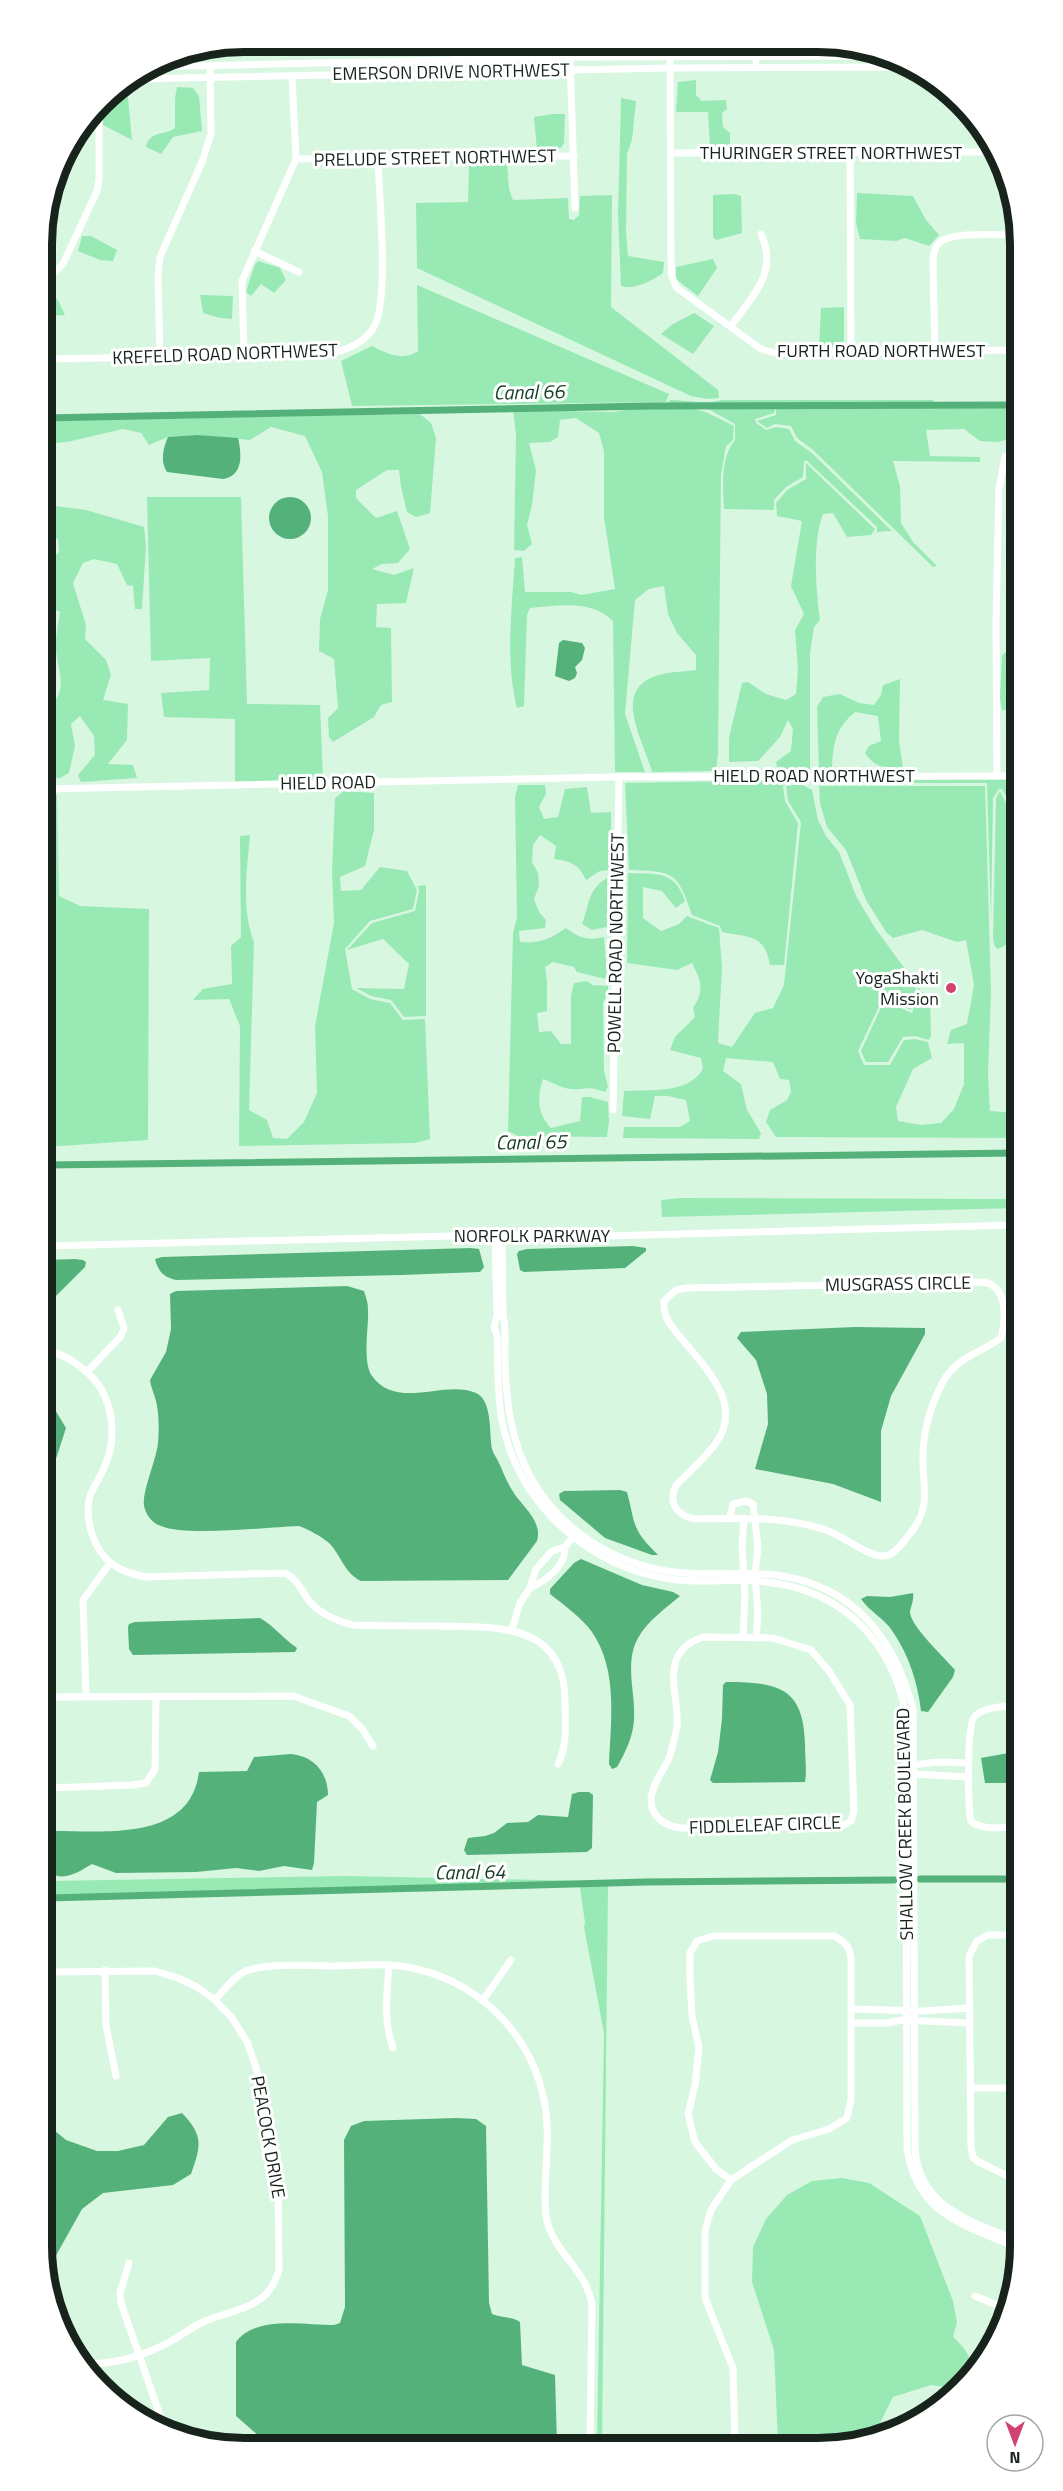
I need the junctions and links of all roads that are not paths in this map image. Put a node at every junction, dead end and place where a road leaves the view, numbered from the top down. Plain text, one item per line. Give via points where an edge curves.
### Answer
1 (456, 53) edge
2 (756, 56) junction
3 (856, 56) edge
4 (570, 57) junction
5 (670, 57) junction
6 (456, 60) junction
7 (210, 66) junction
8 (172, 67) edge
9 (670, 68) junction
10 (756, 68) junction
11 (894, 68) edge
12 (570, 70) junction
13 (456, 72) junction
14 (292, 76) junction
15 (210, 77) junction
16 (147, 79) edge
17 (99, 119) edge
18 (987, 152) edge
19 (671, 153) junction
20 (850, 153) junction
21 (574, 156) junction
22 (296, 159) junction
23 (378, 159) junction
24 (575, 208) dead end
25 (761, 234) dead end
26 (1010, 235) edge
27 (254, 251) junction
28 (298, 272) dead end
29 (53, 273) edge
30 (731, 326) junction
31 (1010, 350) edge
32 (935, 352) junction
33 (850, 353) junction
34 (244, 355) junction
35 (160, 357) junction
36 (53, 359) edge
37 (1005, 456) dead end
38 (997, 776) junction
39 (1010, 776) edge
40 (616, 777) junction
41 (53, 789) edge
42 (613, 1110) dead end
43 (1010, 1225) edge
44 (498, 1235) junction
45 (53, 1246) edge
46 (118, 1310) dead end
47 (53, 1353) edge
48 (87, 1372) junction
49 (744, 1518) junction
50 (756, 1518) junction
51 (729, 1519) junction
52 (575, 1533) junction
53 (565, 1547) junction
54 (543, 1560) junction
55 (110, 1563) junction
56 (555, 1569) junction
57 (744, 1578) junction
58 (755, 1578) junction
59 (530, 1587) junction
60 (512, 1629) junction
61 (743, 1637) junction
62 (756, 1638) junction
63 (86, 1696) junction
64 (53, 1697) edge
65 (156, 1697) junction
66 (1010, 1706) edge
67 (373, 1746) dead end
68 (969, 1763) junction
69 (558, 1764) dead end
70 (910, 1765) junction
71 (910, 1774) junction
72 (969, 1776) junction
73 (53, 1788) edge
74 (1010, 1827) edge
75 (1010, 1935) edge
76 (511, 1960) dead end
77 (389, 1965) junction
78 (105, 1971) junction
79 (53, 1972) edge
80 (215, 2000) junction
81 (483, 2000) junction
82 (852, 2008) junction
83 (970, 2008) junction
84 (911, 2011) junction
85 (911, 2020) junction
86 (852, 2023) junction
87 (970, 2023) junction
88 (393, 2048) dead end
89 (116, 2076) dead end
90 (970, 2088) junction
91 (1010, 2089) edge
92 (1010, 2178) edge
93 (731, 2180) junction
94 (1010, 2237) edge
95 (1010, 2244) edge
96 (129, 2263) dead end
97 (975, 2296) dead end
98 (1000, 2306) edge
99 (138, 2355) junction
100 (93, 2363) edge
101 (162, 2420) edge
102 (590, 2438) edge
103 (735, 2438) edge

1 - 6 street
2 - 3 street, EMERSON DRIVE NORTHWEST
2 - 5 street, EMERSON DRIVE NORTHWEST
2 - 10 street
4 - 5 street, EMERSON DRIVE NORTHWEST
4 - 6 street, EMERSON DRIVE NORTHWEST
4 - 12 street
5 - 9 street, FURTH ROAD NORTHWEST
6 - 7 street, EMERSON DRIVE NORTHWEST
6 - 13 street
7 - 8 street, EMERSON DRIVE NORTHWEST
7 - 15 street
9 - 10 street, EMERSON DRIVE NORTHWEST
9 - 12 street, EMERSON DRIVE NORTHWEST
9 - 19 street, FURTH ROAD NORTHWEST
10 - 11 street, EMERSON DRIVE NORTHWEST
12 - 13 street, EMERSON DRIVE NORTHWEST
12 - 21 street
13 - 14 street, EMERSON DRIVE NORTHWEST
14 - 15 street, EMERSON DRIVE NORTHWEST
14 - 22 street
15 - 16 street, EMERSON DRIVE NORTHWEST
15 - 35 street via 211,134 160,257
17 - 29 street via 97,191 63,264
18 - 20 street, THURINGER STREET NORTHWEST
19 - 20 street, THURINGER STREET NORTHWEST
19 - 30 street, FURTH ROAD NORTHWEST via 672,278 677,288
20 - 33 street
21 - 23 street, PRELUDE STREET NORTHWEST
21 - 24 street
22 - 23 street, PRELUDE STREET NORTHWEST
22 - 27 street
23 - 34 street, KREFELD ROAD NORTHWEST via 382,302 374,326 347,350 329,354
25 - 30 street via 766,246 767,272
26 - 32 street via 955,236 939,242 933,266
27 - 28 street
27 - 34 street via 242,281
30 - 33 street, FURTH ROAD NORTHWEST via 761,349 775,353
31 - 32 street, FURTH ROAD NORTHWEST
32 - 33 street, FURTH ROAD NORTHWEST
34 - 35 street, KREFELD ROAD NORTHWEST
35 - 36 street, KREFELD ROAD NORTHWEST
37 - 38 street via 999,489
38 - 39 street, HIELD ROAD NORTHWEST
38 - 40 street, HIELD ROAD NORTHWEST
40 - 41 street, HIELD ROAD
40 - 42 street, POWELL ROAD NORTHWEST
43 - 44 street, NORFOLK PARKWAY via 606,1236
44 - 45 street, NORFOLK PARKWAY
44 - 52 street, SHALLOW CREEK BOULEVARD via 511,1427 531,1478
44 - 52 street, SHALLOW CREEK BOULEVARD via 494,1327 504,1427 524,1481 550,1516
46 - 48 street via 124,1328 121,1336
47 - 48 street via 71,1359
48 - 55 street via 102,1391 111,1421 106,1463 90,1497 88,1515 96,1545
49 - 50 street, MUSGRASS CIRCLE
49 - 51 street, MUSGRASS CIRCLE
49 - 57 street
50 - 51 street via 753,1504 746,1501 733,1504
50 - 51 street, MUSGRASS CIRCLE via 827,1530 874,1554 893,1554 919,1525 924,1512 927,1420 946,1377 958,1363 1001,1338 1003,1297 999,1288 984,1282 960,1282 687,1288 669,1295 664,1301 666,1320 714,1379 725,1404 722,1434 677,1484 673,1502 676,1511 686,1518
50 - 58 street
52 - 53 street
52 - 57 street, SHALLOW CREEK BOULEVARD via 618,1557 646,1567
53 - 54 street via 552,1551
53 - 56 street via 564,1559
54 - 56 street
54 - 59 street
55 - 60 street via 145,1577 285,1573 299,1583 312,1605 354,1625
55 - 63 street via 83,1600
56 - 59 street
57 - 58 street, SHALLOW CREEK BOULEVARD
57 - 61 street
58 - 62 street
58 - 70 street, SHALLOW CREEK BOULEVARD via 783,1576 807,1582 855,1607 873,1624 891,1648 913,1709
59 - 60 street
60 - 69 street via 533,1638 550,1652 560,1669 565,1687 565,1750
61 - 62 street, FIDDLELEAF CIRCLE
61 - 62 street, FIDDLELEAF CIRCLE via 703,1637 680,1652 674,1674 676,1726 670,1755 653,1791 653,1811 667,1825 683,1828 842,1826 851,1821 854,1811 850,1705 811,1650 773,1638
63 - 64 street
63 - 65 street
65 - 67 street via 293,1696 349,1716
65 - 73 street via 155,1769 146,1782
66 - 68 street via 980,1712 972,1718
68 - 70 street
68 - 72 street
70 - 71 street, SHALLOW CREEK BOULEVARD
71 - 72 street
71 - 84 street, SHALLOW CREEK BOULEVARD
72 - 74 street via 969,1815 976,1826
75 - 83 street via 988,1935 972,1948
76 - 81 street
77 - 80 street via 251,1969 231,1982
77 - 81 street via 429,1971
77 - 88 street via 386,2029
78 - 79 street, PEACOCK DRIVE
78 - 80 street, PEACOCK DRIVE via 155,1971 178,1978
78 - 89 street via 106,2025
80 - 99 street, PEACOCK DRIVE via 247,2042 255,2067 280,2187 279,2270 265,2296
81 - 102 street via 505,2020 522,2044 541,2083 548,2125 548,2225 582,2276 592,2304
82 - 84 street
82 - 86 street
82 - 93 street via 849,1949 834,1936 713,1936 697,1941 690,1953 690,1979 699,2048 688,2114 695,2142 716,2169
83 - 84 street
83 - 87 street
84 - 85 street, SHALLOW CREEK BOULEVARD
85 - 86 street
85 - 87 street
85 - 94 street, SHALLOW CREEK BOULEVARD via 915,2149 922,2178 948,2209
85 - 95 street, SHALLOW CREEK BOULEVARD via 907,2148 915,2181 925,2198 944,2216
86 - 93 street via 851,2100 847,2118 829,2129 792,2140
87 - 90 street
90 - 91 street
90 - 92 street via 973,2157
93 - 103 street via 711,2210 705,2231 705,2298 733,2368
96 - 99 street via 120,2293
97 - 98 street
99 - 100 street, PEACOCK DRIVE
99 - 101 street

